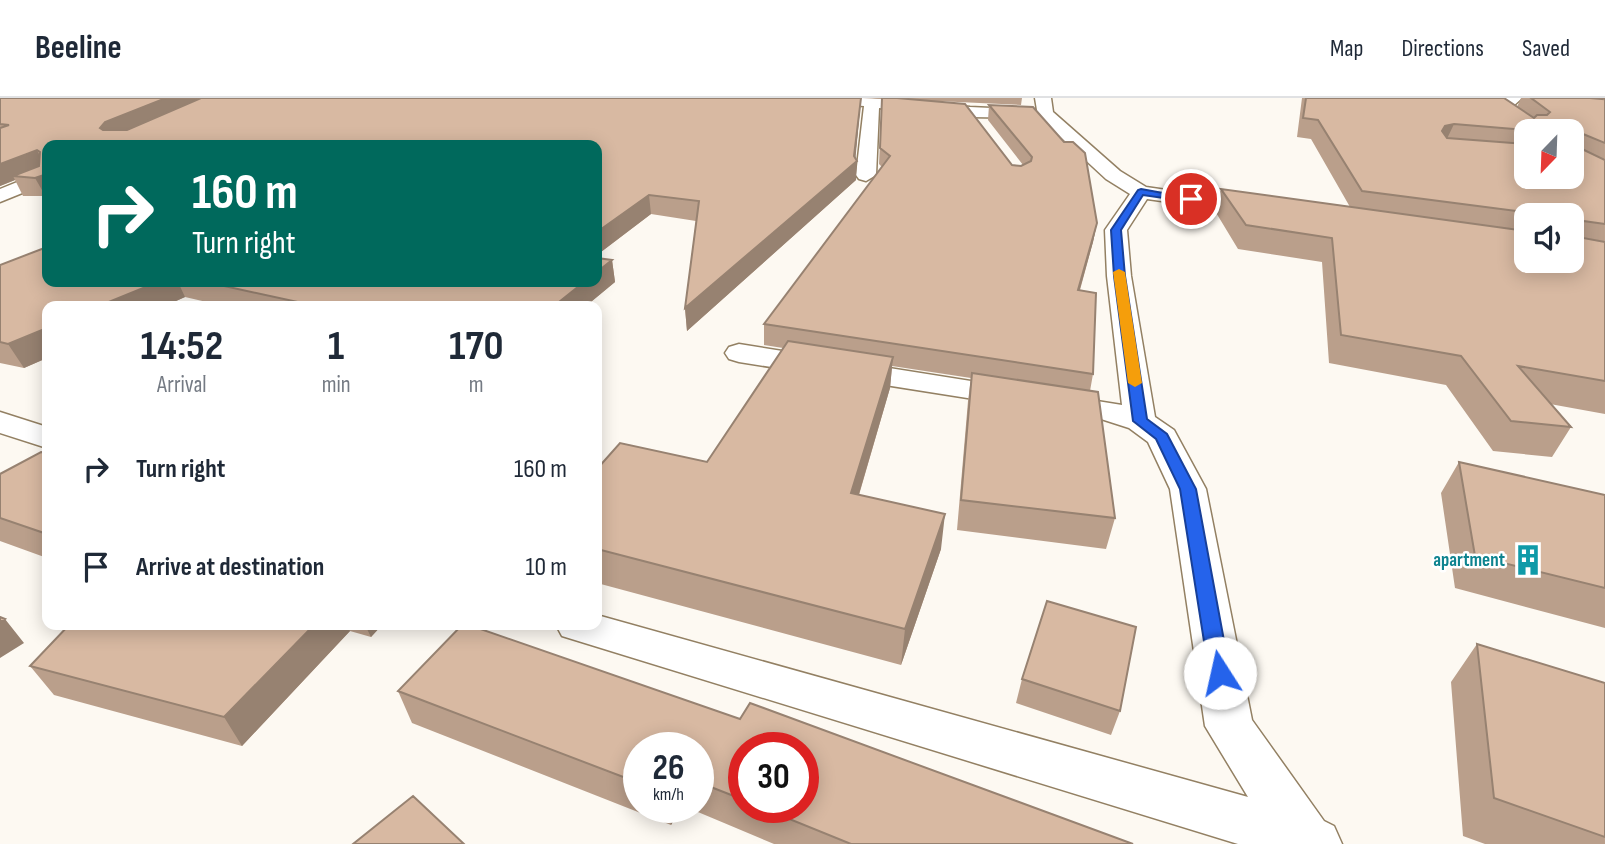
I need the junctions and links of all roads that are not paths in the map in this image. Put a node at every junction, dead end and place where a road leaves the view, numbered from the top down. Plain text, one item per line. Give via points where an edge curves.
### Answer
1 (824, 98) edge
2 (1514, 98) edge
3 (872, 103) junction
4 (1044, 106) edge
5 (970, 112) junction
6 (1514, 121) edge
7 (986, 133) edge
8 (866, 175) dead end
9 (42, 178) edge
10 (1141, 192) junction
11 (0, 196) edge
12 (1289, 213) edge
13 (739, 353) dead end
14 (1140, 421) junction
15 (0, 422) edge
16 (42, 436) edge
17 (595, 630) edge
18 (1310, 842) edge

1 - 3 street
2 - 6 street via 1493,108
3 - 5 street
3 - 8 street
4 - 5 street
4 - 10 street via 1113,174
5 - 7 street
9 - 11 street
10 - 12 street
10 - 14 street via 1116,230
13 - 14 street via 1106,410
14 - 18 street via 1162,437 1188,489 1229,726
15 - 16 street
17 - 18 street

